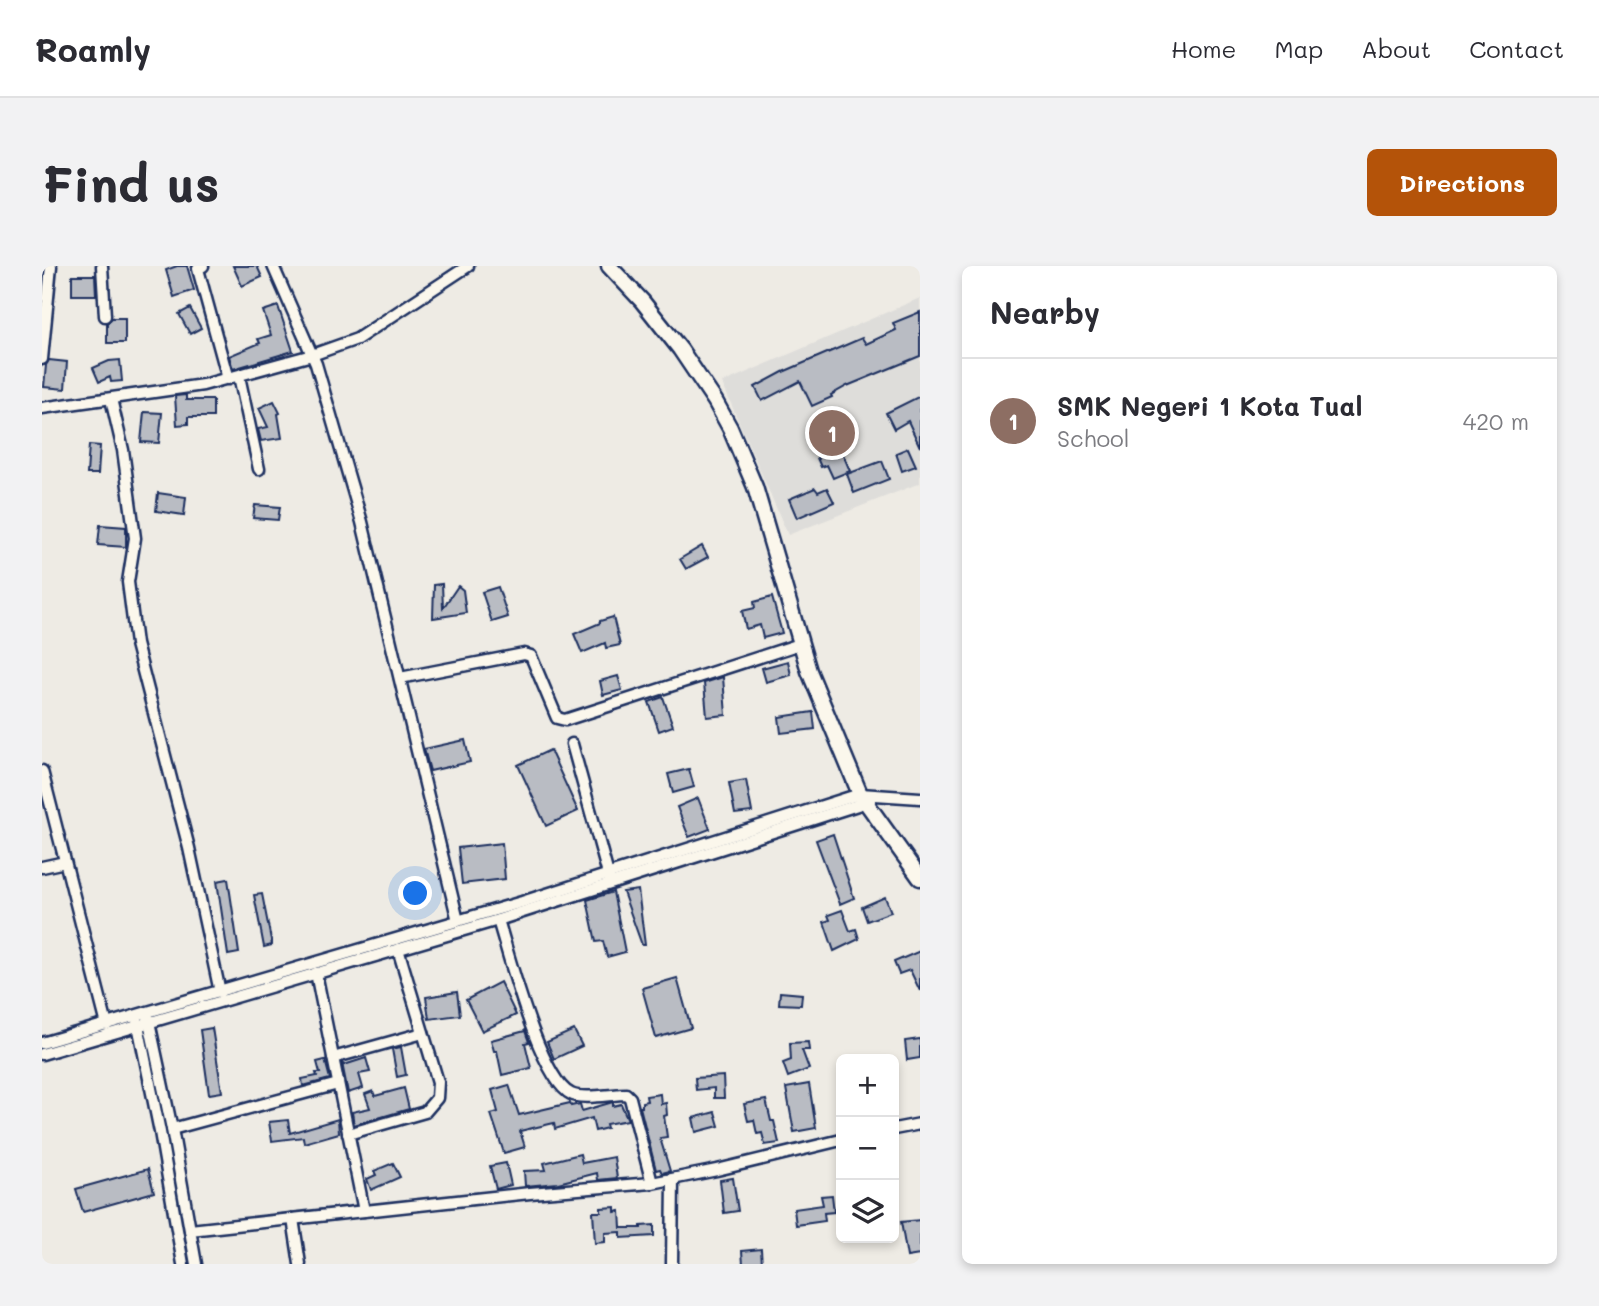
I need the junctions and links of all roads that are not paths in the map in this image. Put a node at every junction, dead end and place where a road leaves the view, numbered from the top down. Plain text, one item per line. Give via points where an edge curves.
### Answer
1 (51, 266) edge
2 (102, 266) edge
3 (273, 266) edge
4 (468, 266) edge
5 (609, 266) edge
6 (199, 267) edge
7 (105, 316) dead end
8 (312, 355) junction
9 (42, 359) edge
10 (239, 376) junction
11 (228, 379) junction
12 (111, 399) junction
13 (42, 408) edge
14 (259, 469) dead end
15 (800, 644) junction
16 (400, 678) junction
17 (572, 744) dead end
18 (42, 771) edge
19 (864, 798) junction
20 (920, 798) edge
21 (65, 862) junction
22 (42, 867) edge
23 (920, 878) edge
24 (610, 880) junction
25 (498, 920) junction
26 (458, 921) junction
27 (398, 949) junction
28 (316, 973) junction
29 (220, 992) junction
30 (143, 1020) junction
31 (107, 1025) junction
32 (423, 1034) junction
33 (42, 1044) edge
34 (42, 1054) edge
35 (333, 1058) junction
36 (338, 1084) junction
37 (920, 1124) edge
38 (899, 1128) edge
39 (172, 1129) junction
40 (348, 1134) junction
41 (836, 1141) edge
42 (673, 1180) junction
43 (652, 1182) junction
44 (364, 1211) junction
45 (293, 1219) junction
46 (190, 1230) junction
47 (183, 1264) edge
48 (195, 1264) edge
49 (299, 1264) edge
50 (672, 1264) edge

1 - 9 street
2 - 7 street
3 - 8 street
4 - 8 street via 357,339
5 - 15 highway via 680,349 730,428 761,508
6 - 11 street
8 - 10 street
8 - 16 street via 362,522
10 - 11 street
10 - 14 street
11 - 12 street
12 - 13 street
12 - 29 street via 135,538 128,582 136,644
15 - 16 street via 565,720 557,718 531,656 524,654
15 - 19 highway
16 - 26 street
17 - 24 street
18 - 21 street
19 - 20 street via 887,794
19 - 23 highway
19 - 24 street
21 - 22 street
21 - 31 street
24 - 25 street
24 - 26 street
25 - 27 street
25 - 43 street via 550,1068 575,1096 625,1094 630,1098
26 - 29 street
27 - 28 street
27 - 32 street
28 - 30 street
28 - 35 street
29 - 30 street
30 - 31 street
30 - 34 street
30 - 39 street
30 - 47 street
31 - 33 street
32 - 35 street
32 - 40 street via 438,1082 432,1106
35 - 36 street
36 - 39 street
36 - 40 street
37 - 38 street
39 - 46 street
40 - 44 street
41 - 42 street
42 - 43 street
42 - 50 street
43 - 44 street
44 - 45 street
45 - 46 street
45 - 49 street
46 - 48 street

